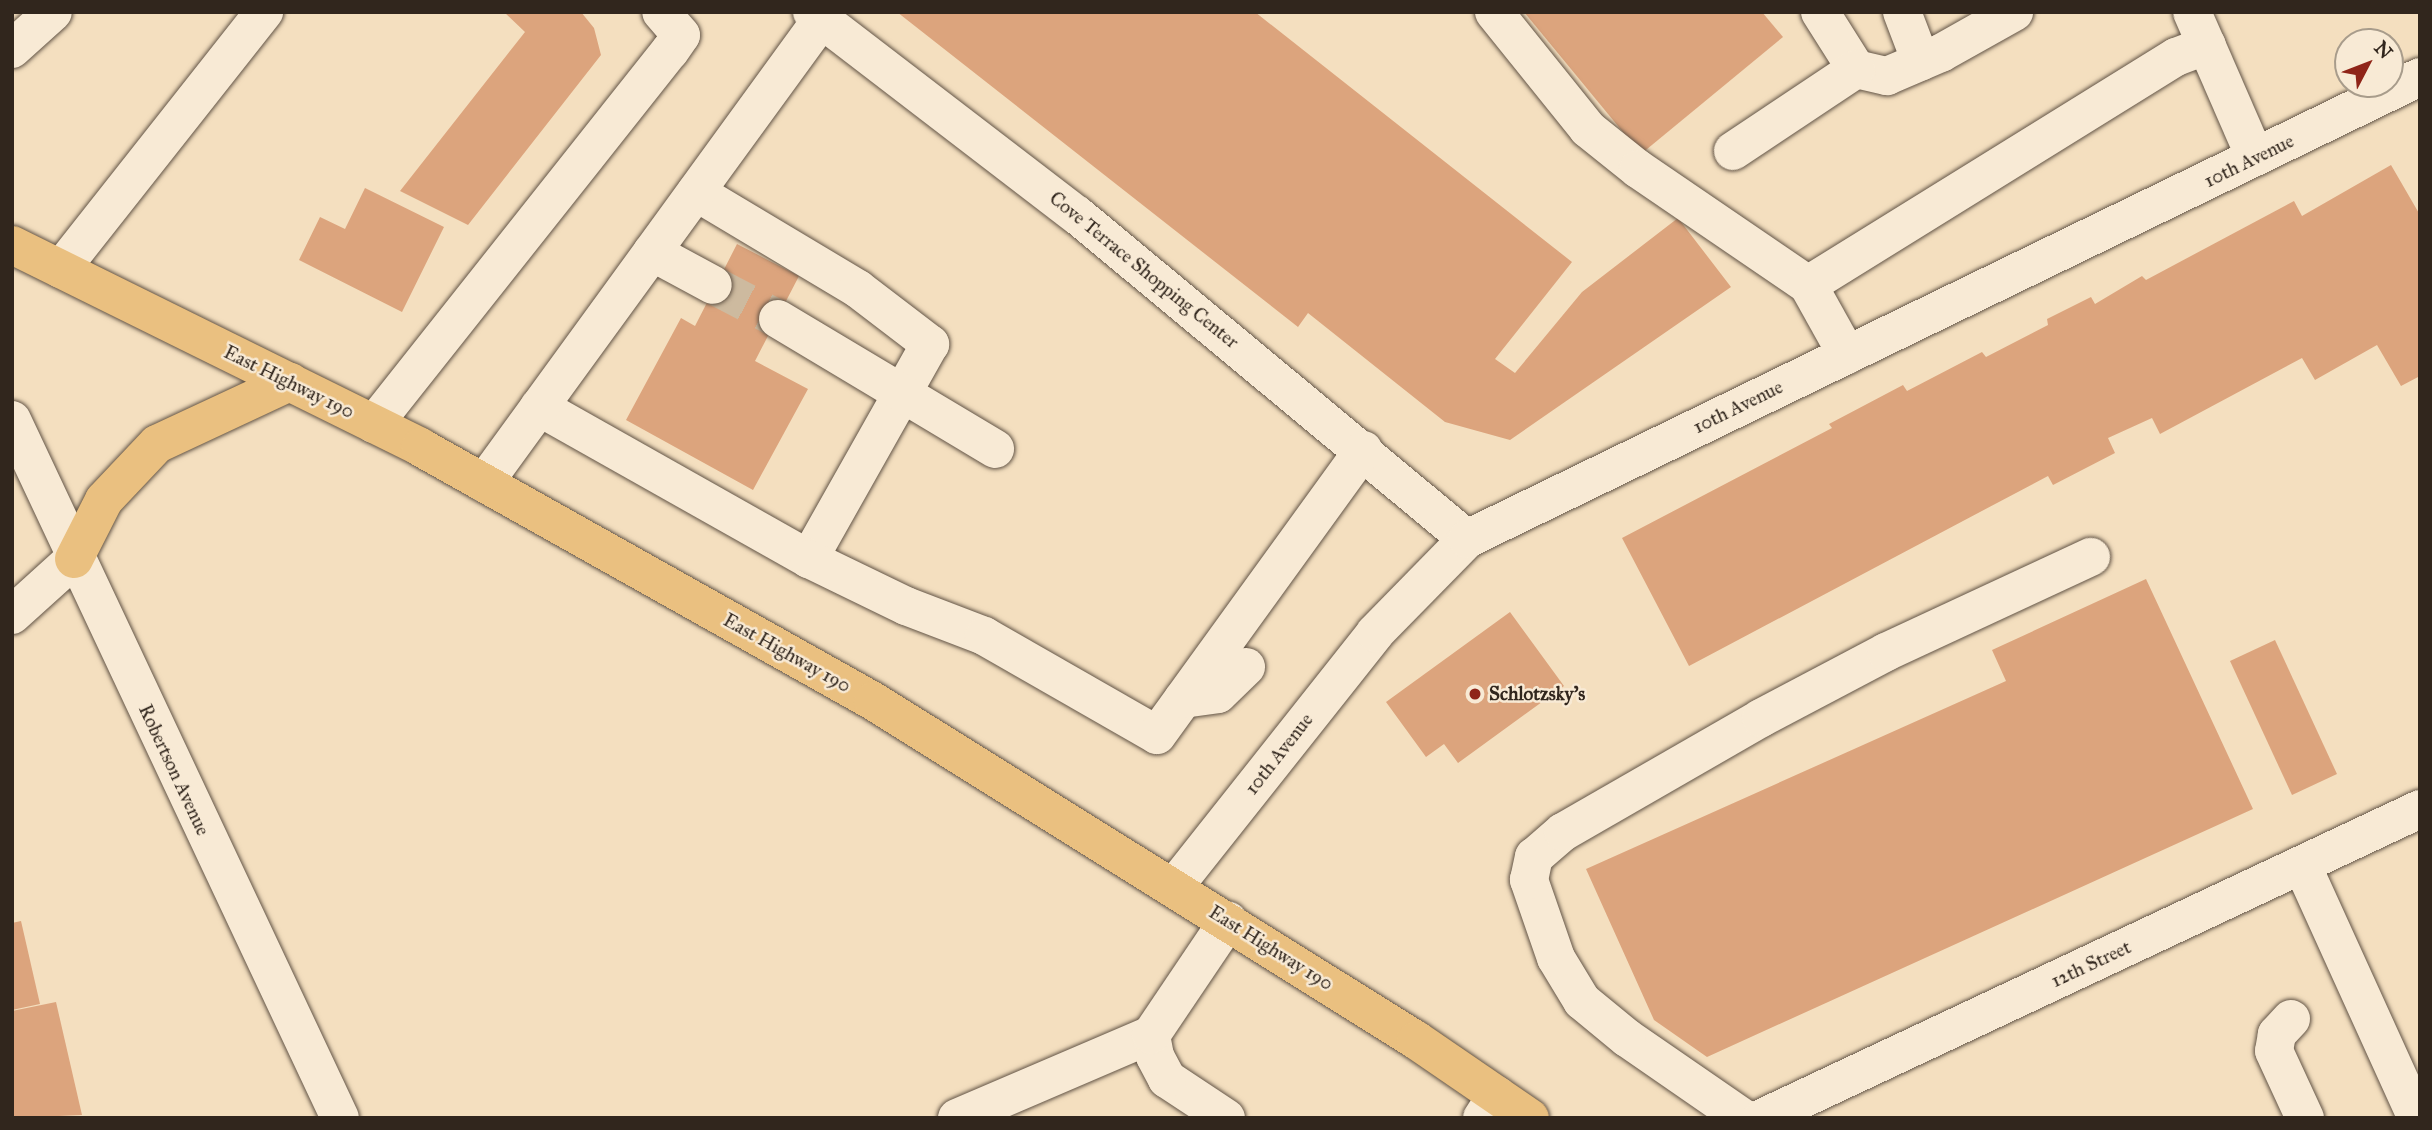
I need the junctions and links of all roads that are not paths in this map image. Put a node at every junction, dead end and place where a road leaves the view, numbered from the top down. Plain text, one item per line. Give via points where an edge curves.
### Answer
1 (53, 12) edge
2 (264, 12) edge
3 (1493, 12) edge
4 (1820, 12) edge
5 (1902, 12) edge
6 (2014, 12) edge
7 (817, 16) edge
8 (681, 20) edge
9 (2199, 29) edge
10 (12, 49) edge
11 (1921, 62) junction
12 (1856, 69) junction
13 (2420, 77) edge
14 (1733, 151) dead end
15 (2255, 158) junction
16 (696, 192) junction
17 (12, 245) edge
18 (652, 252) junction
19 (61, 269) junction
20 (713, 285) tunnel mouth
21 (1808, 285) junction
22 (778, 319) tunnel mouth
23 (1847, 355) junction
24 (290, 382) junction
25 (902, 393) junction
26 (539, 407) junction
27 (12, 420) edge
28 (374, 424) junction
29 (995, 449) dead end
30 (1363, 450) junction
31 (484, 483) junction
32 (1467, 539) junction
33 (2091, 557) dead end
34 (74, 559) junction
35 (809, 559) junction
36 (1256, 598) junction
37 (12, 615) edge
38 (1183, 699) junction
39 (2420, 809) edge
40 (2302, 865) junction
41 (1174, 887) junction
42 (1228, 921) junction
43 (2291, 1019) dead end
44 (1151, 1035) junction
45 (1489, 1107) edge
46 (1811, 1108) edge
47 (340, 1118) edge
48 (957, 1118) edge
49 (1226, 1118) edge
50 (1530, 1118) edge
51 (1743, 1118) edge
52 (1762, 1118) edge
53 (2305, 1118) edge
54 (2417, 1118) edge

1 - 10 street
2 - 19 street
3 - 21 street via 1588,129 1638,169
4 - 12 street
5 - 11 street
6 - 11 street
7 - 16 street
7 - 30 street, Cove Terrace Shopping Center via 1077,215
8 - 28 street
9 - 15 street
9 - 21 street via 2176,57
11 - 12 street via 1887,76
12 - 14 street
13 - 15 street, 10th Avenue
15 - 23 street, 10th Avenue
16 - 18 street
16 - 25 street via 858,289 930,344
17 - 19 main road, East Highway 190
18 - 20 street
18 - 26 street
19 - 24 main road, East Highway 190
21 - 23 street
22 - 25 street
23 - 32 street, 10th Avenue
24 - 28 main road, East Highway 190
24 - 34 main road via 157,444 104,500
25 - 29 street
25 - 35 street
26 - 31 street
26 - 35 street
27 - 34 street, Robertson Avenue
28 - 31 main road, East Highway 190
30 - 32 street, Cove Terrace Shopping Center
30 - 36 street
31 - 41 main road, East Highway 190 via 873,701
32 - 41 street, 10th Avenue via 1375,634
33 - 51 street via 1886,652 1761,718 1563,832 1534,857 1529,880 1556,958 1582,1001
34 - 37 street
34 - 47 street, Robertson Avenue
35 - 38 street via 906,607 984,636 1157,734
36 - 38 street
36 - 38 street via 1253,660 1218,694
39 - 40 street, 12th Street
40 - 46 street, 12th Street
40 - 54 street
41 - 42 main road, East Highway 190
42 - 44 street
42 - 45 main road, East Highway 190
43 - 53 street via 2277,1034 2274,1051
44 - 48 street
44 - 49 street via 1167,1079
45 - 50 main road, East Highway 190
46 - 52 street, 12th Street

